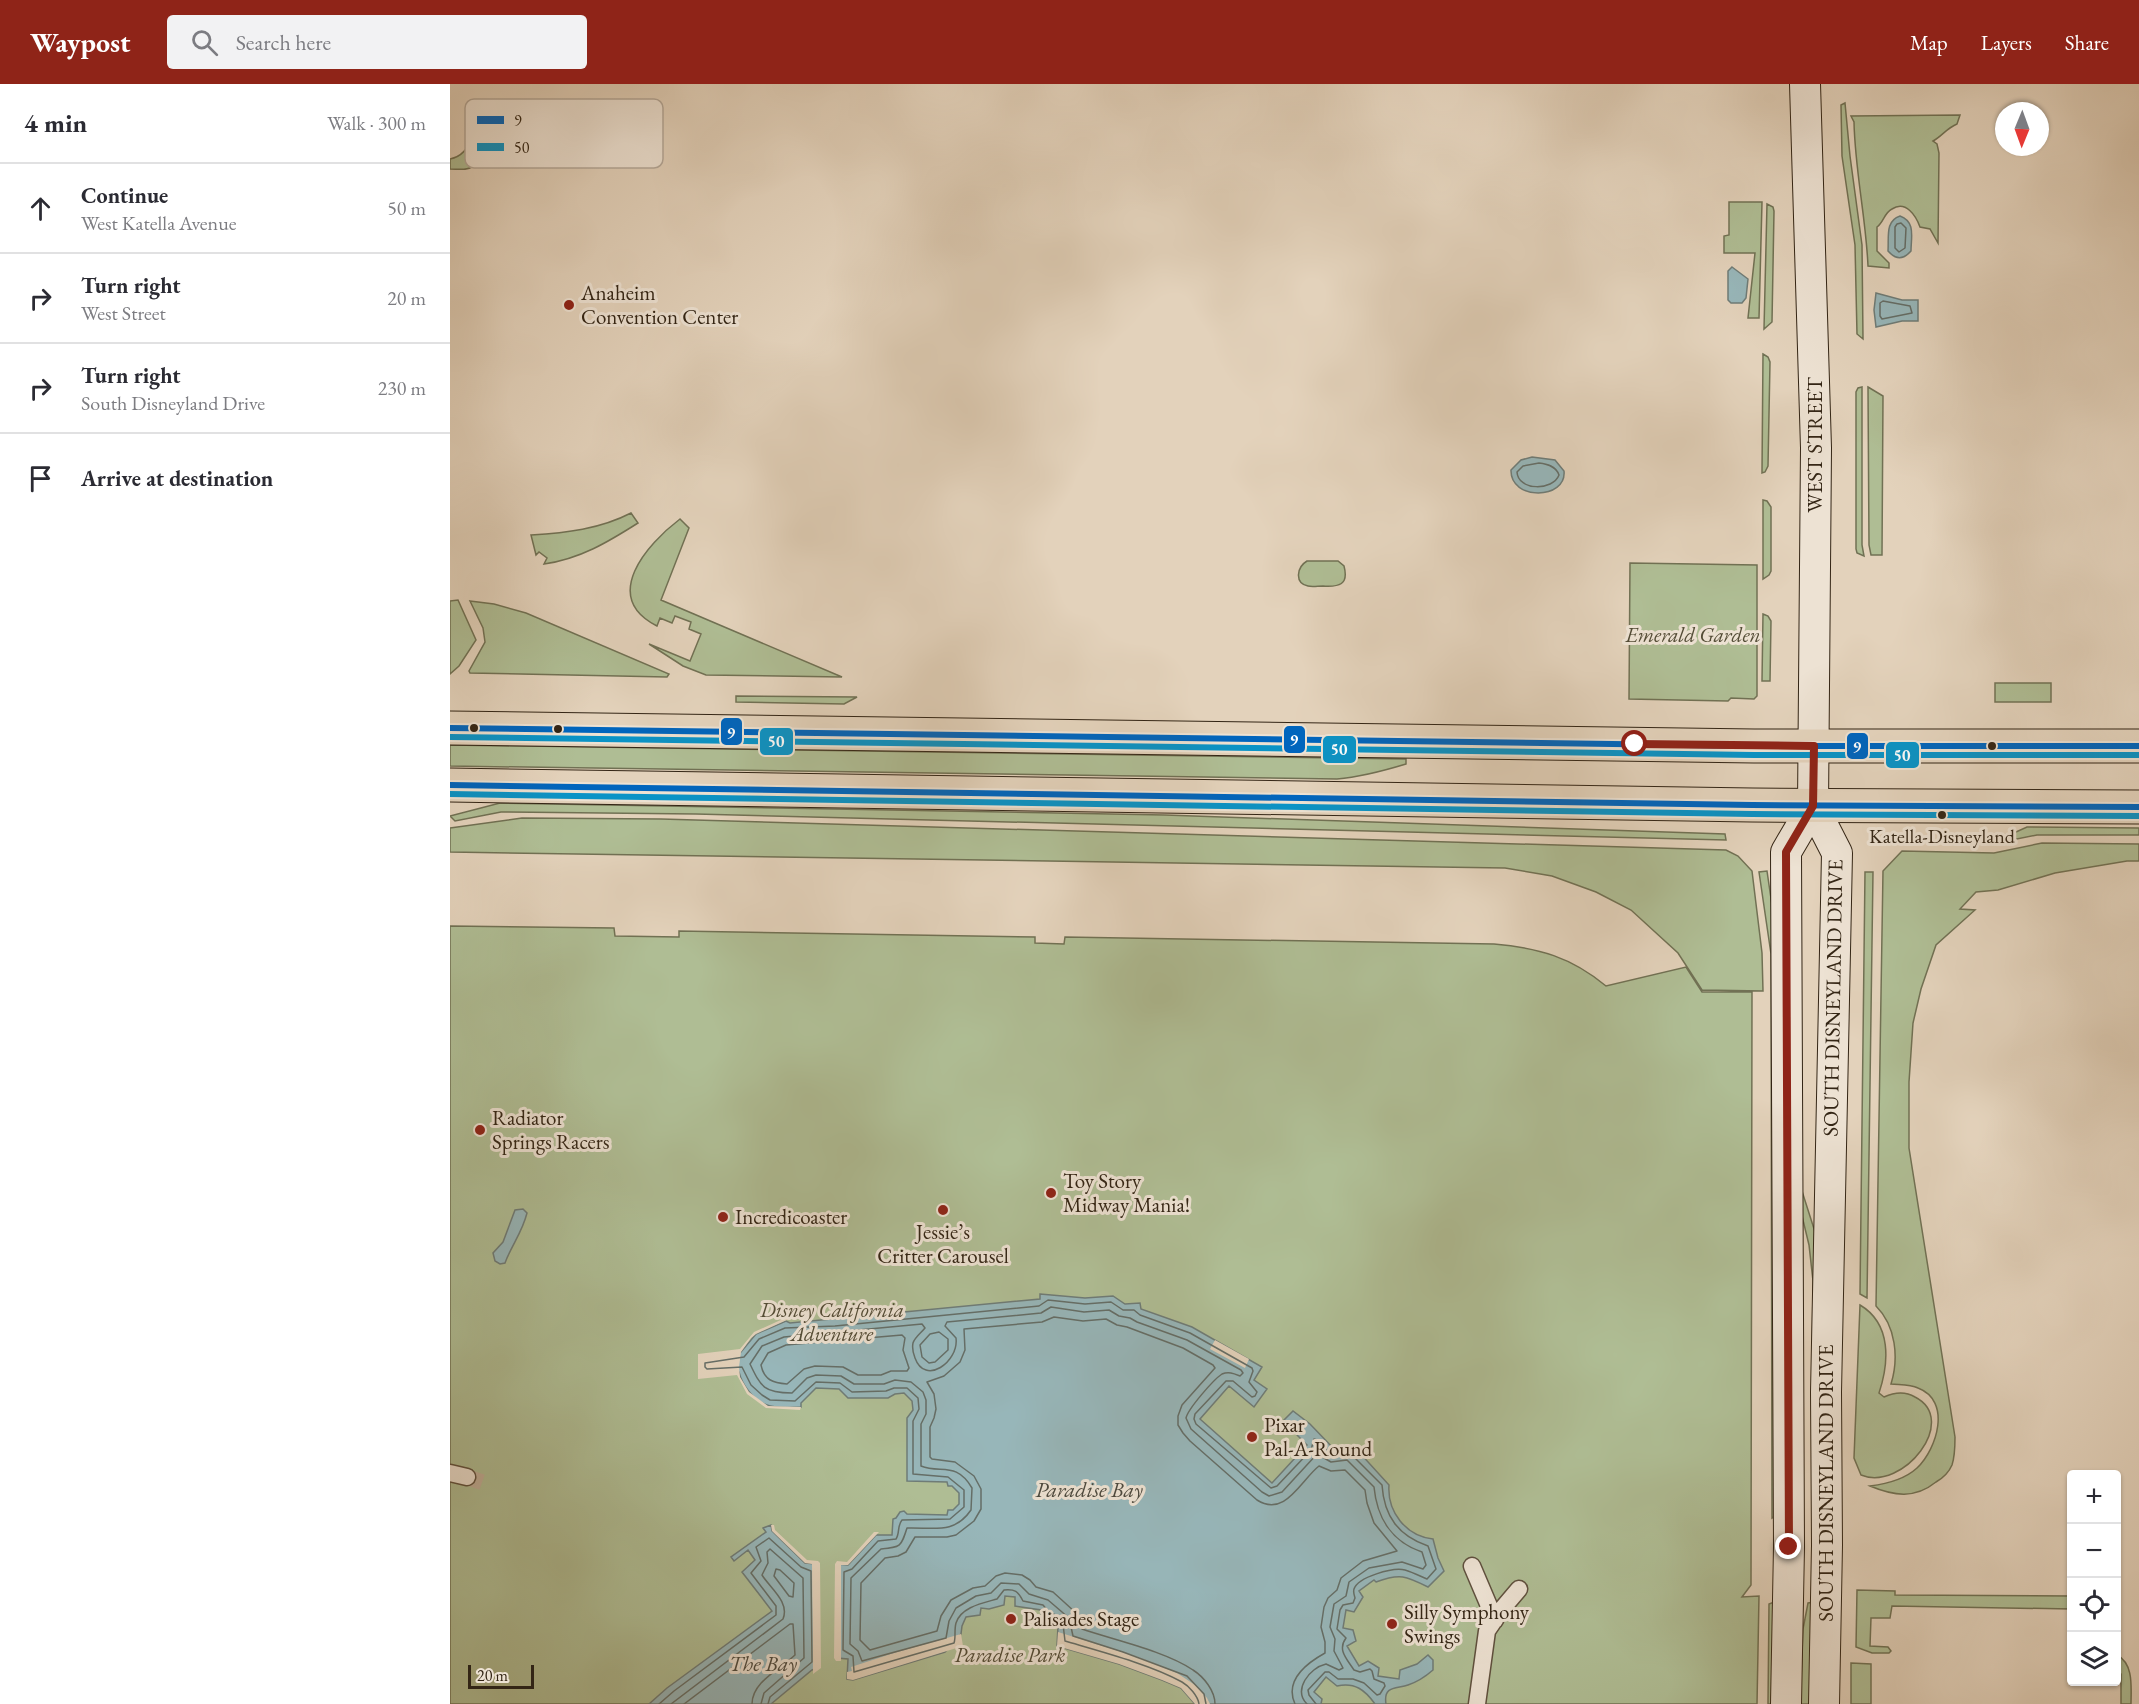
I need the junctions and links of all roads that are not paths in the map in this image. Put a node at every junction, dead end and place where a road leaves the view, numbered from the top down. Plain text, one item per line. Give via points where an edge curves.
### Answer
1 (1805, 84) edge
2 (450, 728) edge
3 (1814, 746) junction
4 (2139, 746) edge
5 (450, 785) edge
6 (1813, 806) junction
7 (2139, 807) edge
8 (450, 1473) edge
9 (467, 1477) tunnel mouth
10 (1827, 1545) junction
11 (1789, 1547) junction
12 (1472, 1566) dead end
13 (1519, 1589) dead end
14 (1495, 1620) junction
15 (1477, 1704) edge
16 (1786, 1704) edge
17 (1824, 1704) edge

1 - 3 main road, WEST STREET via 1816,403
2 - 3 main road
3 - 4 main road
3 - 6 main road, WEST STREET
5 - 6 main road
6 - 7 main road
6 - 10 main road, SOUTH DISNEYLAND DRIVE via 1837,853 1826,1380
6 - 11 main road, SOUTH DISNEYLAND DRIVE via 1786,852
8 - 9 street
10 - 11 main road
10 - 17 main road, SOUTH DISNEYLAND DRIVE
11 - 16 main road, SOUTH DISNEYLAND DRIVE
12 - 14 street
13 - 14 street
14 - 15 street via 1487,1631

